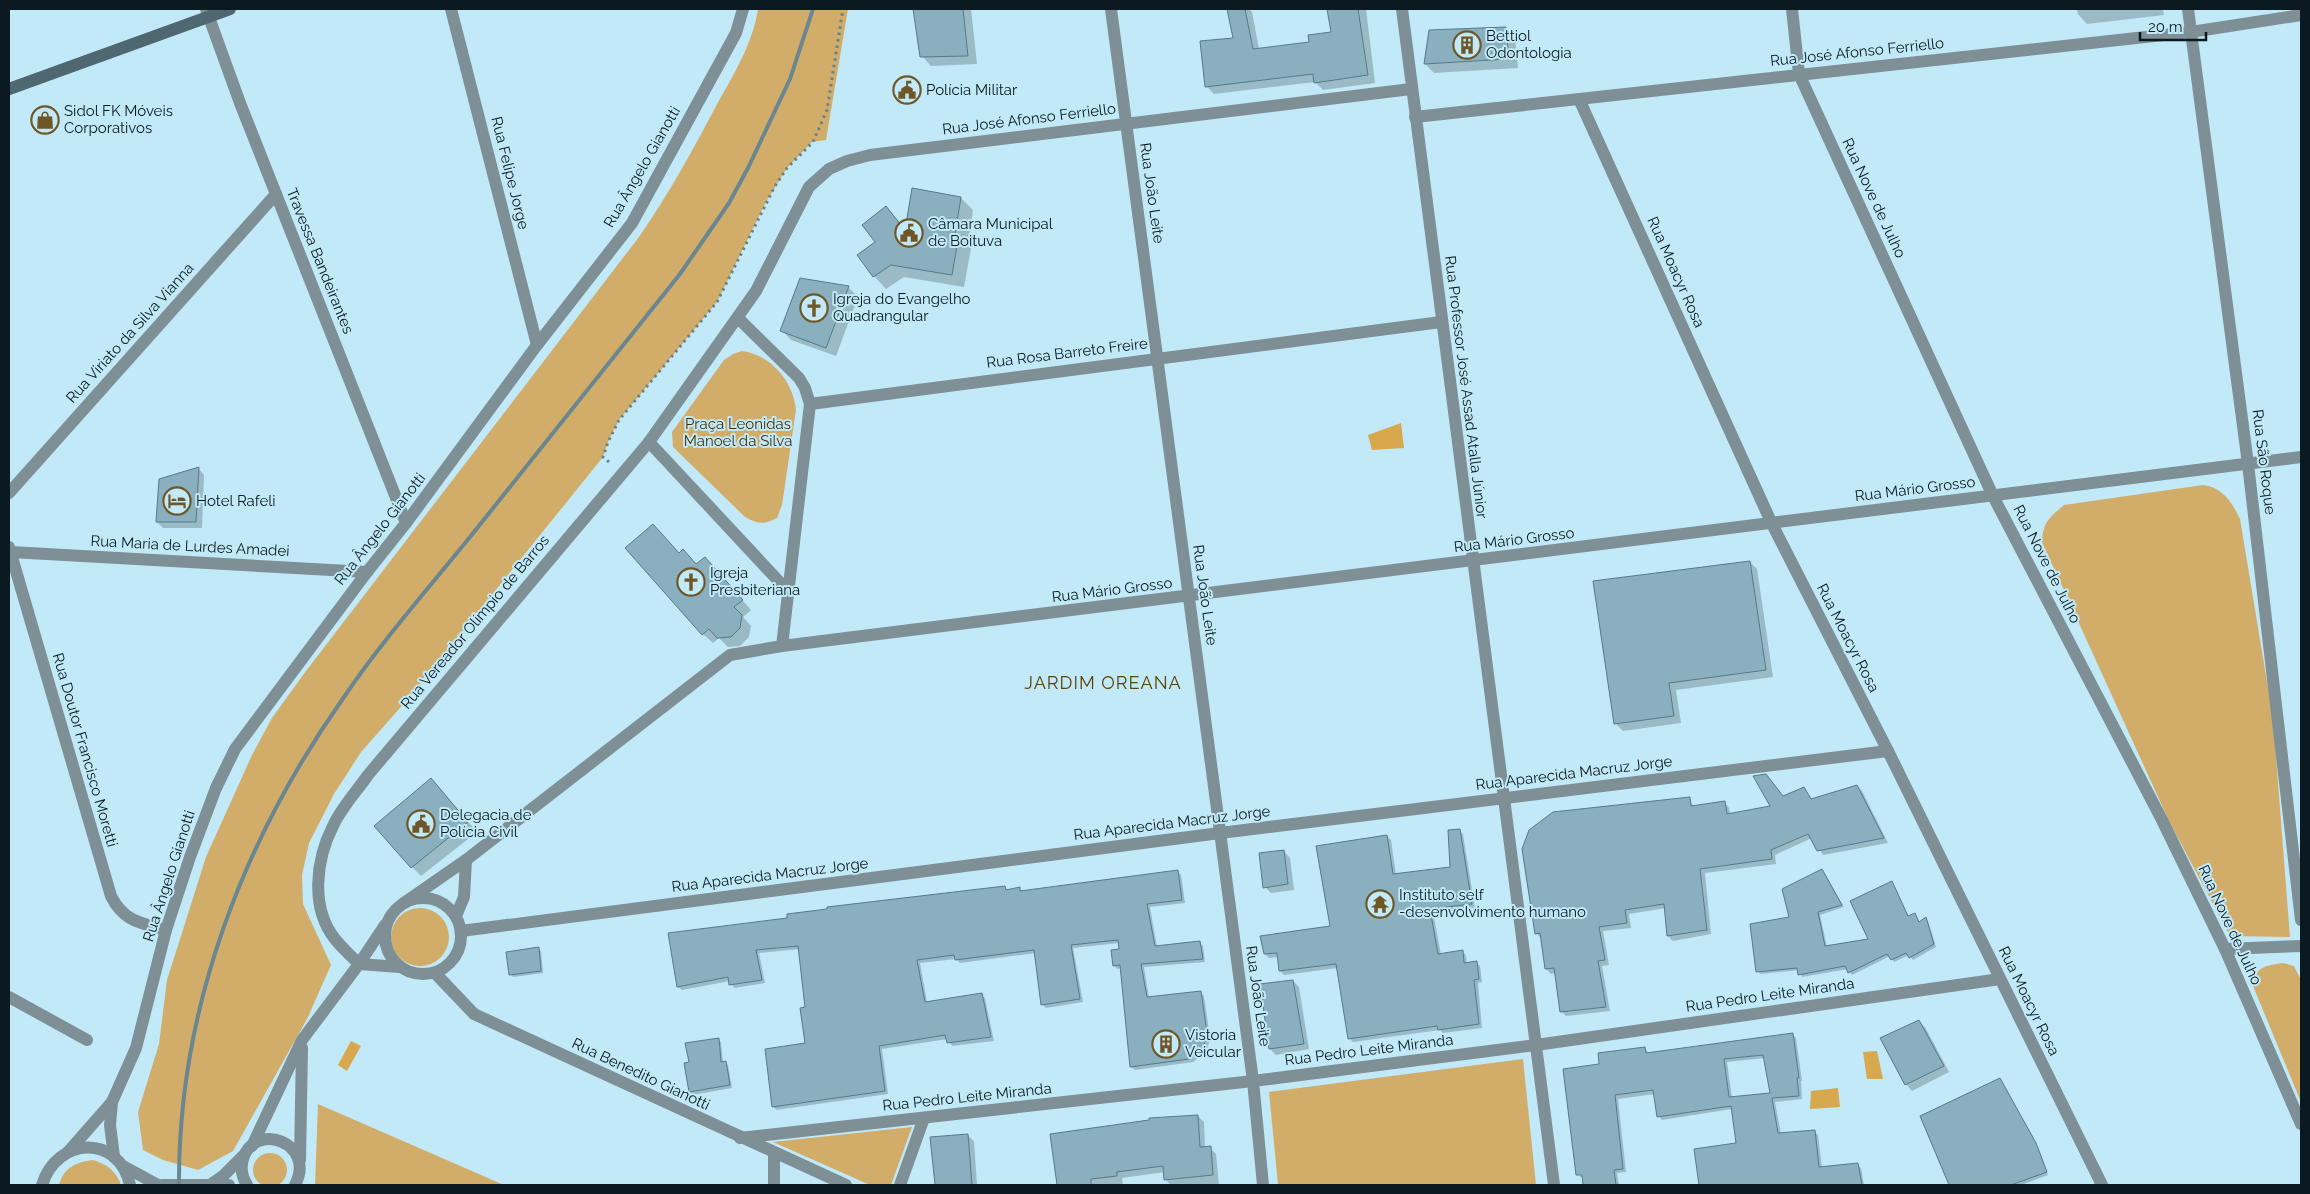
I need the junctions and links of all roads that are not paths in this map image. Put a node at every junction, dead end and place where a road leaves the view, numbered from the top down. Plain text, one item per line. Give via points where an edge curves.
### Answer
1 (230, 9) edge
2 (451, 9) edge
3 (743, 9) edge
4 (1111, 9) edge
5 (1402, 9) edge
6 (1792, 9) edge
7 (2188, 9) edge
8 (208, 13) edge
9 (2301, 15) edge
10 (2191, 32) junction
11 (1799, 74) junction
12 (9, 89) edge
13 (1411, 89) junction
14 (1579, 99) junction
15 (1415, 117) junction
16 (1126, 124) junction
17 (276, 194) junction
18 (738, 318) junction
19 (1442, 322) junction
20 (537, 345) junction
21 (1157, 358) junction
22 (810, 404) junction
23 (649, 442) junction
24 (2301, 457) edge
25 (2248, 464) junction
26 (9, 493) edge
27 (1993, 496) junction
28 (406, 523) junction
29 (1772, 524) junction
30 (10, 550) edge
31 (1473, 562) junction
32 (366, 572) junction
33 (787, 590) junction
34 (1189, 597) junction
35 (782, 646) junction
36 (1888, 751) junction
37 (1504, 798) junction
38 (1220, 833) junction
39 (466, 860) junction
40 (404, 903) junction
41 (456, 916) junction
42 (388, 920) junction
43 (2301, 920) edge
44 (166, 930) junction
45 (461, 931) junction
46 (2301, 946) edge
47 (2225, 949) junction
48 (359, 964) junction
49 (400, 967) junction
50 (435, 973) junction
51 (2000, 979) junction
52 (9, 997) edge
53 (88, 1040) dead end
54 (302, 1040) junction
55 (1536, 1045) junction
56 (1253, 1082) junction
57 (112, 1102) junction
58 (924, 1118) junction
59 (2301, 1124) edge
60 (740, 1138) junction
61 (248, 1150) junction
62 (68, 1152) junction
63 (774, 1153) junction
64 (118, 1161) junction
65 (298, 1177) edge
66 (42, 1185) edge
67 (130, 1185) edge
68 (158, 1185) edge
69 (162, 1185) edge
70 (210, 1185) edge
71 (229, 1185) edge
72 (247, 1185) edge
73 (774, 1185) edge
74 (846, 1185) edge
75 (900, 1185) edge
76 (1263, 1185) edge
77 (1554, 1185) edge
78 (2102, 1185) edge

1 - 8 main road
2 - 20 street, Rua Felipe Jorge
3 - 20 street, Rua Ângelo Gianotti via 736,33 632,223
4 - 16 street, Rua João Leite
5 - 13 street, Rua Professor José Assad Atalla Júnior
6 - 11 street, Rua Nove de Julho
7 - 10 street, Rua São Roque
8 - 12 main road
8 - 17 street, Travessa Bandeirantes
9 - 10 street, Rua José Afonso Ferriello
10 - 11 street, Rua José Afonso Ferriello
10 - 25 street, Rua São Roque
11 - 14 street, Rua José Afonso Ferriello
11 - 27 street, Rua Nove de Julho
13 - 15 street, Rua Professor José Assad Atalla Júnior
13 - 16 street, Rua José Afonso Ferriello
14 - 15 street, Rua José Afonso Ferriello
14 - 29 street, Rua Moacyr Rosa
15 - 19 street, Rua Professor José Assad Atalla Júnior
16 - 18 street, Rua José Afonso Ferriello via 870,155 834,167 814,179 804,194 756,291
16 - 21 street, Rua João Leite
17 - 26 street, Rua Viriato da Silva Vianna
17 - 28 street, Travessa Bandeirantes
18 - 22 street via 799,378
18 - 23 street, Rua Vereador Olímpio de Barros
19 - 21 street, Rua Rosa Barreto Freire
19 - 31 street, Rua Professor José Assad Atalla Júnior
20 - 28 street, Rua Ângelo Gianotti
21 - 22 street, Rua Rosa Barreto Freire
21 - 34 street, Rua João Leite
22 - 33 street
23 - 33 street
23 - 48 street, Rua Vereador Olímpio de Barros via 368,775 333,825 318,880 320,906 334,938
24 - 25 street, Rua Mário Grosso
25 - 27 street, Rua Mário Grosso
25 - 43 street, Rua São Roque
27 - 29 street, Rua Mário Grosso
27 - 47 street, Rua Nove de Julho via 2162,820
28 - 32 street, Rua Ângelo Gianotti
29 - 31 street, Rua Mário Grosso
29 - 36 street, Rua Moacyr Rosa
30 - 32 street, Rua Maria de Lurdes Amadei
30 - 44 street, Rua Doutor Francisco Moretti via 111,896 128,918
31 - 34 street, Rua Mário Grosso
31 - 37 street, Rua Professor José Assad Atalla Júnior
32 - 44 street, Rua Ângelo Gianotti via 234,749 209,805
33 - 35 street
34 - 35 street, Rua Mário Grosso
34 - 38 street, Rua João Leite
35 - 39 street, Rua Mário Grosso via 730,655
36 - 37 street, Rua Aparecida Macruz Jorge
36 - 51 street, Rua Moacyr Rosa
37 - 38 street, Rua Aparecida Macruz Jorge
37 - 55 street, Rua Professor José Assad Atalla Júnior
38 - 45 street, Rua Aparecida Macruz Jorge
38 - 56 street, Rua João Leite
39 - 40 street
39 - 41 street via 464,897
40 - 41 street via 427,898 448,907
40 - 42 street
41 - 45 street
42 - 48 street
42 - 49 street via 386,946
44 - 57 street, Rua Ângelo Gianotti via 136,1048
45 - 50 street via 460,950 454,960
46 - 47 street
47 - 59 street, Rua Nove de Julho
48 - 49 street
48 - 54 street
49 - 50 street via 422,975
50 - 60 street, Rua Benedito Gianotti via 474,1014
51 - 55 street, Rua Pedro Leite Miranda
51 - 78 street, Rua Moacyr Rosa
52 - 53 street
54 - 61 street
54 - 65 street
55 - 56 street, Rua Pedro Leite Miranda
55 - 77 street, Rua Professor José Assad Atalla Júnior
56 - 58 street, Rua Pedro Leite Miranda
56 - 76 street, Rua João Leite
57 - 62 street, Rua Ângelo Gianotti
57 - 64 street, Rua Ângelo Gianotti via 110,1125
58 - 60 street, Rua Pedro Leite Miranda
58 - 75 street
60 - 63 street, Rua Benedito Gianotti
61 - 65 street via 269,1139 286,1143 298,1157
61 - 70 street
61 - 72 street via 241,1170
62 - 64 street via 92,1148
62 - 66 street, Rua Ângelo Gianotti via 55,1160
63 - 73 street
63 - 74 street, Rua Benedito Gianotti
64 - 67 street, Rua Ângelo Gianotti
64 - 68 street
69 - 70 street
70 - 71 street

